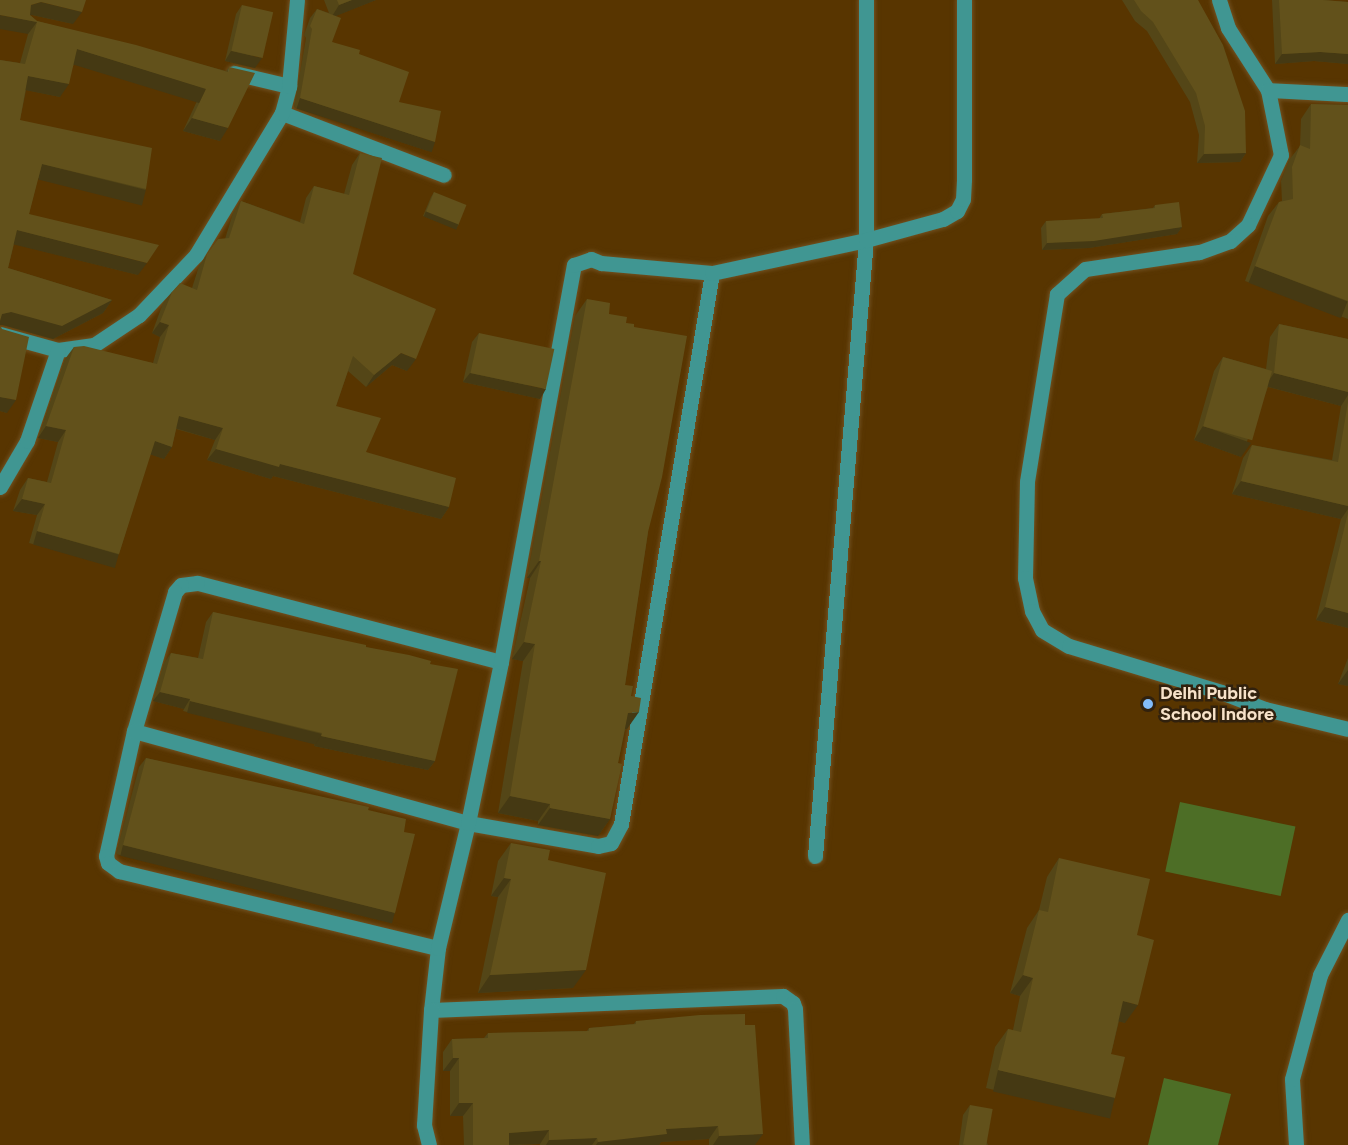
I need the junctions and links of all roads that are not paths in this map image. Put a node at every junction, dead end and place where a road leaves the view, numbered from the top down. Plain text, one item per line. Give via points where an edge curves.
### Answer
1 (297, 0) edge
2 (866, 0) edge
3 (964, 0) edge
4 (1219, 0) edge
5 (224, 71) edge
6 (289, 86) junction
7 (1268, 90) junction
8 (1348, 94) edge
9 (282, 113) junction
10 (444, 175) dead end
11 (866, 240) junction
12 (712, 273) junction
13 (0, 334) edge
14 (58, 350) junction
15 (0, 488) edge
16 (501, 662) junction
17 (1348, 729) edge
18 (134, 731) junction
19 (468, 822) junction
20 (815, 856) dead end
21 (1348, 920) edge
22 (438, 948) junction
23 (431, 1010) junction
24 (429, 1145) edge
25 (802, 1145) edge
26 (1296, 1145) edge

1 - 6 street
2 - 11 street
3 - 11 street via 963,199 957,211 943,219
4 - 7 street via 1228,28
5 - 6 street
6 - 9 street
7 - 8 street
7 - 17 street via 1281,155 1248,225 1230,241 1199,252 1085,268 1057,294 1027,482 1025,578 1032,611 1041,630 1069,646 1265,709
9 - 10 street
9 - 14 street via 196,255 139,315 94,345
11 - 12 street
11 - 20 street
12 - 16 street via 591,259 574,265
12 - 19 street via 617,835 611,843 598,846
13 - 14 street
14 - 15 street via 27,441
16 - 18 street via 190,582 175,592
16 - 19 street
18 - 19 street
18 - 22 street via 106,856 112,868
19 - 22 street
21 - 26 street via 1320,975 1292,1079
22 - 23 street
23 - 24 street via 424,1125
23 - 25 street via 783,996 795,1009

